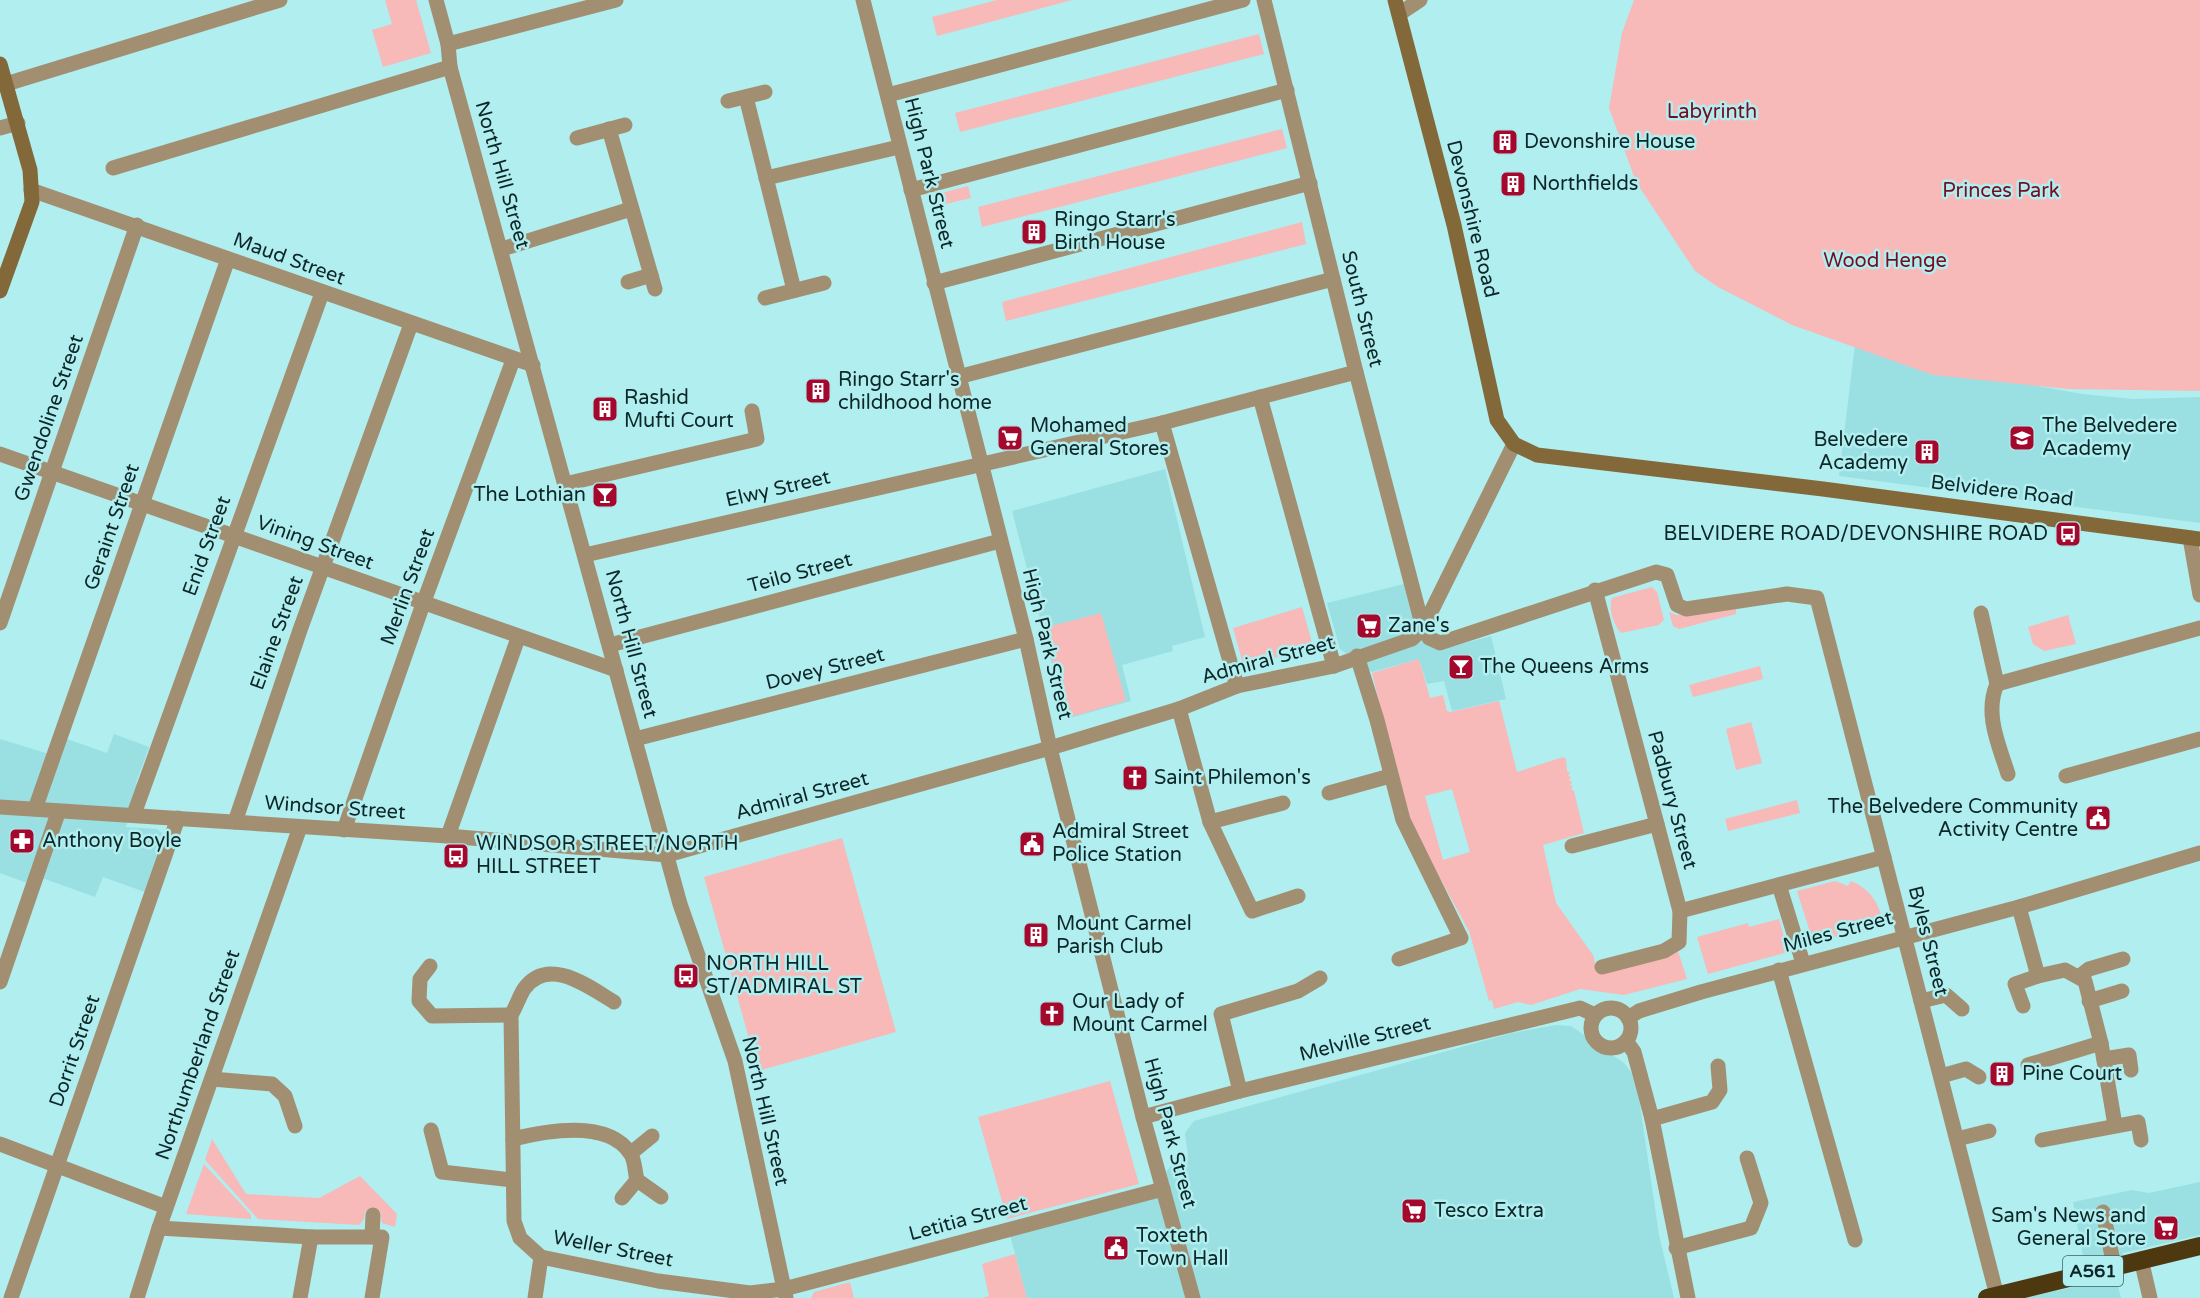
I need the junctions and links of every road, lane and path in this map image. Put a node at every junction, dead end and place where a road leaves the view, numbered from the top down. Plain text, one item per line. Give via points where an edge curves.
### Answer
1 (280, 0) edge
2 (436, 0) edge
3 (616, 0) edge
4 (863, 0) edge
5 (1243, 0) edge
6 (1264, 0) edge
7 (1420, 0) edge
8 (583, 4) edge
9 (1397, 7) edge
10 (448, 44) junction
11 (0, 64) edge
12 (450, 67) junction
13 (6, 84) junction
14 (1287, 90) junction
15 (765, 92) dead end
16 (746, 96) junction
17 (888, 96) junction
18 (728, 101) dead end
19 (18, 123) junction
20 (625, 125) dead end
21 (0, 128) edge
22 (609, 129) junction
23 (577, 138) dead end
24 (900, 147) junction
25 (113, 168) dead end
26 (766, 178) junction
27 (1310, 183) junction
28 (31, 190) junction
29 (911, 190) junction
30 (631, 209) junction
31 (137, 225) junction
32 (502, 249) junction
33 (228, 259) junction
34 (1333, 279) junction
35 (628, 282) dead end
36 (824, 283) dead end
37 (934, 283) junction
38 (794, 290) junction
39 (0, 291) edge
40 (321, 293) junction
41 (765, 298) dead end
42 (411, 324) junction
43 (513, 360) junction
44 (532, 365) junction
45 (1356, 372) junction
46 (958, 377) junction
47 (1260, 396) junction
48 (752, 411) dead end
49 (1162, 423) junction
50 (1514, 444) junction
51 (0, 454) edge
52 (980, 463) junction
53 (54, 473) junction
54 (565, 484) junction
55 (141, 505) junction
56 (232, 536) junction
57 (2195, 538) edge
58 (1000, 541) junction
59 (585, 555) junction
60 (322, 569) junction
61 (1595, 591) junction
62 (2200, 595) edge
63 (423, 604) junction
64 (1981, 613) dead end
65 (0, 623) edge
66 (1423, 628) junction
67 (2200, 628) edge
68 (518, 638) junction
69 (1026, 639) junction
70 (610, 645) junction
71 (1357, 656) junction
72 (1334, 666) junction
73 (616, 670) junction
74 (1997, 684) junction
75 (1237, 686) junction
76 (1179, 709) junction
77 (2200, 739) edge
78 (635, 740) junction
79 (1050, 748) junction
80 (2008, 774) dead end
81 (1390, 776) junction
82 (2066, 776) dead end
83 (1329, 793) dead end
84 (1283, 803) dead end
85 (0, 807) edge
86 (35, 809) junction
87 (58, 813) junction
88 (134, 814) junction
89 (178, 818) junction
90 (235, 822) junction
91 (1210, 822) junction
92 (1657, 824) junction
93 (300, 827) junction
94 (344, 830) junction
95 (448, 836) junction
96 (1572, 846) dead end
97 (2200, 853) edge
98 (667, 855) junction
99 (1884, 857) junction
100 (1779, 885) junction
101 (1298, 896) dead end
102 (2019, 907) junction
103 (1680, 912) junction
104 (1905, 936) junction
105 (1399, 959) dead end
106 (2123, 959) dead end
107 (1803, 963) junction
108 (430, 966) dead end
109 (1602, 967) dead end
110 (1779, 970) junction
111 (2038, 976) junction
112 (2080, 976) junction
113 (1320, 978) dead end
114 (0, 982) edge
115 (2122, 991) dead end
116 (1921, 1001) junction
117 (2089, 1001) junction
118 (614, 1002) dead end
119 (2023, 1006) dead end
120 (1962, 1009) dead end
121 (511, 1015) junction
122 (1595, 1015) junction
123 (1628, 1018) junction
124 (1626, 1041) junction
125 (2101, 1043) junction
126 (2104, 1059) junction
127 (2028, 1065) dead end
128 (1718, 1066) dead end
129 (2131, 1070) dead end
130 (1941, 1076) junction
131 (1979, 1077) dead end
132 (212, 1079) junction
133 (1240, 1091) junction
134 (1143, 1117) junction
135 (1652, 1119) junction
136 (295, 1125) dead end
137 (2115, 1125) junction
138 (431, 1131) dead end
139 (1989, 1131) dead end
140 (652, 1136) dead end
141 (513, 1139) junction
142 (1957, 1139) junction
143 (2042, 1140) dead end
144 (2141, 1140) dead end
145 (0, 1144) edge
146 (631, 1153) junction
147 (1747, 1158) dead end
148 (58, 1164) junction
149 (512, 1180) junction
150 (637, 1180) junction
151 (1163, 1190) junction
152 (661, 1197) dead end
153 (622, 1198) dead end
154 (166, 1207) junction
155 (2103, 1212) dead end
156 (373, 1215) dead end
157 (159, 1228) junction
158 (311, 1237) junction
159 (377, 1237) junction
160 (1855, 1240) dead end
161 (2200, 1246) edge
162 (1676, 1248) junction
163 (542, 1257) junction
164 (2141, 1259) junction
165 (2114, 1266) junction
166 (785, 1294) edge
167 (1992, 1297) edge
168 (11, 1298) edge
169 (137, 1298) edge
170 (300, 1298) edge
171 (372, 1298) edge
172 (535, 1298) edge
173 (1193, 1298) edge
174 (1688, 1298) edge
175 (2150, 1298) edge

1 - 13 street
2 - 10 street, North Hill Street
3 - 8 street
4 - 17 street, High Park Street
5 - 17 street
6 - 14 street, South Street
7 - 9 street
8 - 10 street
9 - 50 main road, Devonshire Road via 1454,225 1497,420
10 - 12 street, North Hill Street
11 - 13 main road
12 - 25 street
12 - 32 street, North Hill Street
13 - 19 main road
14 - 27 street, South Street
14 - 29 street
15 - 16 street
16 - 18 street
16 - 26 street
17 - 24 street, High Park Street
19 - 21 street
19 - 28 main road
20 - 22 street
22 - 23 street
22 - 30 street
24 - 26 street
24 - 29 street, High Park Street
26 - 38 street
27 - 34 street, South Street
27 - 37 street
28 - 31 street, Maud Street
28 - 39 main road via 32,202
29 - 37 street, High Park Street
30 - 32 street
30 - 35 street via 653,282
31 - 33 street, Maud Street
31 - 53 street, Gwendoline Street
32 - 44 street, North Hill Street
33 - 40 street, Maud Street
33 - 55 street, Geraint Street
34 - 45 street, South Street
34 - 46 street
36 - 38 street
37 - 46 street, High Park Street
38 - 41 street
40 - 42 street, Maud Street
40 - 56 street, Enid Street
42 - 43 street, Maud Street
42 - 60 street, Elaine Street
43 - 44 street, Maud Street
43 - 63 street, Merlin Street
44 - 54 street, North Hill Street
45 - 47 street, Elwy Street
45 - 66 street, South Street
46 - 52 street, High Park Street
47 - 49 street, Elwy Street
47 - 72 street
48 - 54 street via 757,439
49 - 52 street, Elwy Street
49 - 75 street
50 - 57 main road, Belvidere Road via 1537,455
50 - 66 street
51 - 53 street, Vining Street
52 - 58 street, High Park Street
52 - 59 street, Elwy Street
53 - 55 street, Vining Street
53 - 65 street, Gwendoline Street
54 - 59 street, North Hill Street
55 - 56 street, Vining Street
55 - 86 street, Geraint Street
56 - 60 street, Vining Street
56 - 88 street, Enid Street
57 - 62 street
58 - 69 street, High Park Street
58 - 70 street, Teilo Street
59 - 70 street, North Hill Street
60 - 63 street, Vining Street
60 - 90 street, Elaine Street
61 - 66 street via 1440,643 1429,638
61 - 92 street, Padbury Street
61 - 99 street, Byles Street via 1656,572 1667,575 1677,605 1686,609 1787,594 1817,598
63 - 68 street, Vining Street
63 - 94 street, Merlin Street
64 - 74 street
66 - 71 street, Admiral Street via 1412,639
67 - 74 street
68 - 73 street, Vining Street
68 - 95 street
69 - 78 street, Dovey Street
69 - 79 street, High Park Street
70 - 73 street, North Hill Street
71 - 72 street, Admiral Street
71 - 81 street
72 - 75 street, Admiral Street
73 - 78 street, North Hill Street
74 - 80 street via 1990,700 1992,720
75 - 76 street, Admiral Street
76 - 79 street, Admiral Street
76 - 91 street
77 - 82 street
78 - 98 street, North Hill Street
79 - 98 street, Admiral Street
79 - 134 street, High Park Street
81 - 83 street
81 - 105 street via 1403,820 1461,938
84 - 91 street
85 - 86 street, Windsor Street
86 - 87 street, Windsor Street
87 - 88 street, Windsor Street
87 - 114 street
88 - 89 street, Windsor Street
89 - 90 street, Windsor Street
89 - 148 street, Dorrit Street
90 - 93 street, Windsor Street
91 - 101 street via 1252,911
92 - 96 street
92 - 103 street, Padbury Street
93 - 94 street, Windsor Street
93 - 132 street, Northumberland Street
94 - 95 street, Windsor Street
95 - 98 street, Windsor Street
97 - 102 street, Miles Street
98 - 166 street, North Hill Street via 680,904 735,1061
99 - 100 street
99 - 104 street, Byles Street
100 - 103 street
100 - 107 street
102 - 104 street, Miles Street
102 - 111 street
103 - 109 street, Padbury Street via 1679,942 1664,951
104 - 107 street, Miles Street
104 - 116 street, Byles Street
106 - 112 street via 2089,969
107 - 110 street, Miles Street
108 - 121 street via 420,979 419,1001 432,1016
110 - 123 street, Miles Street via 1639,1011
110 - 160 street
111 - 112 street via 2065,970
111 - 119 street via 2015,984
112 - 117 street via 2085,981
113 - 133 street via 1298,991 1221,1014
115 - 117 street
116 - 120 street via 1946,995
116 - 130 street, Byles Street
117 - 125 street
118 - 121 street via 566,974 541,976 525,987
121 - 141 street, Weller Street
122 - 123 street, Melville Street via 1614,1008
122 - 124 street via 1590,1028 1597,1044 1614,1048
122 - 133 street, Melville Street via 1580,1008
123 - 124 street via 1631,1028
124 - 135 street via 1634,1052
125 - 126 street
125 - 127 street
126 - 129 street via 2129,1055
126 - 137 street
128 - 135 street via 1720,1090 1712,1102
130 - 131 street via 1966,1069
130 - 142 street, Byles Street
132 - 136 street via 272,1084 285,1096
132 - 154 street, Northumberland Street
133 - 134 street, Melville Street
134 - 151 street, High Park Street
135 - 162 street
137 - 143 street
137 - 144 street via 2138,1122
138 - 149 street via 442,1172
139 - 142 street
140 - 146 street
141 - 146 street via 549,1130 590,1131 612,1138
141 - 149 street, Weller Street
142 - 167 street, Byles Street
145 - 148 street
146 - 150 street
147 - 162 street via 1761,1203 1751,1228
148 - 154 street
148 - 168 street, Dorrit Street
149 - 163 street, Weller Street via 514,1221 520,1238
150 - 152 street
150 - 153 street
151 - 166 street, Letitia Street
151 - 173 street, High Park Street
154 - 157 street, Northumberland Street
155 - 165 street
156 - 159 street
157 - 158 street
157 - 169 street, Northumberland Street
158 - 159 street
158 - 170 street
159 - 171 street
161 - 164 highway, A561
162 - 174 street
163 - 166 street, Weller Street via 658,1281
163 - 172 street
164 - 165 highway, A561
164 - 175 street
165 - 167 highway, A561

